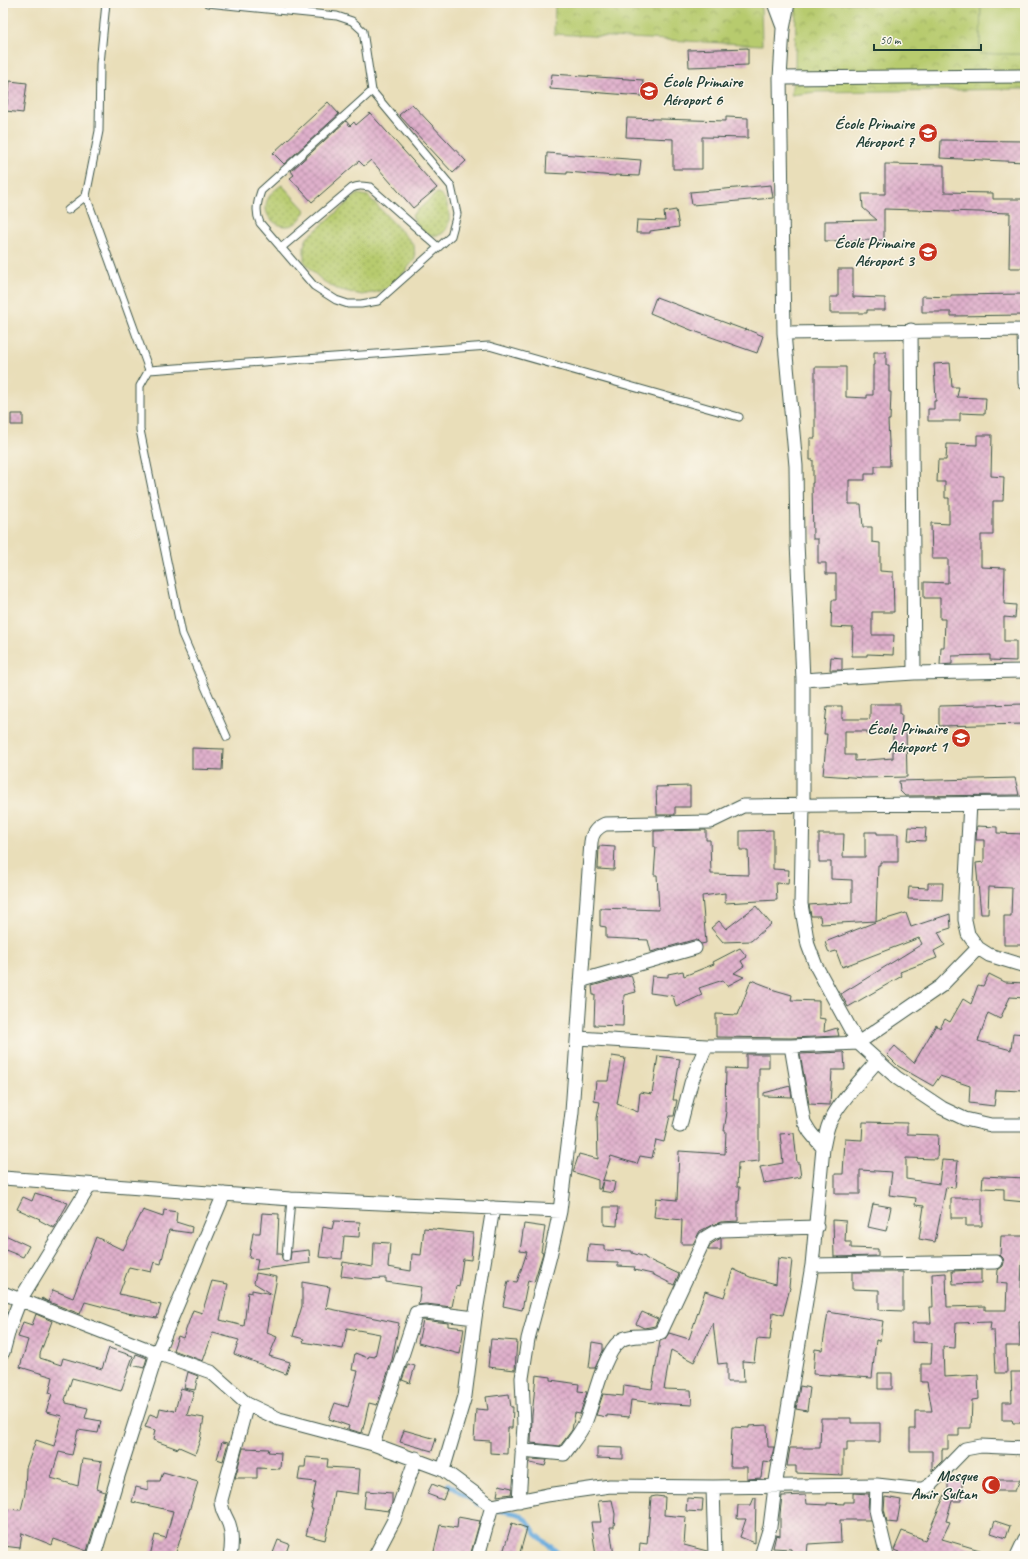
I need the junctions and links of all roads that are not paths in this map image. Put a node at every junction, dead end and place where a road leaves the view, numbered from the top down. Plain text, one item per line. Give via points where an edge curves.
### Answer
1 (106, 3) edge
2 (207, 3) edge
3 (777, 5) edge
4 (1025, 76) edge
5 (780, 78) junction
6 (372, 91) junction
7 (86, 196) junction
8 (68, 210) dead end
9 (438, 247) junction
10 (281, 248) junction
11 (911, 330) junction
12 (1025, 330) edge
13 (784, 333) junction
14 (149, 370) junction
15 (1025, 383) edge
16 (740, 417) dead end
17 (1025, 671) edge
18 (914, 673) junction
19 (803, 680) junction
20 (227, 737) dead end
21 (970, 803) junction
22 (1025, 803) edge
23 (803, 805) junction
24 (695, 948) dead end
25 (978, 948) junction
26 (1025, 966) edge
27 (582, 980) junction
28 (578, 1038) junction
29 (858, 1043) junction
30 (706, 1046) junction
31 (791, 1046) junction
32 (877, 1061) junction
33 (1025, 1125) edge
34 (680, 1126) dead end
35 (823, 1148) junction
36 (3, 1178) edge
37 (90, 1185) junction
38 (224, 1194) junction
39 (291, 1199) junction
40 (493, 1208) junction
41 (560, 1210) junction
42 (817, 1227) junction
43 (286, 1257) dead end
44 (996, 1262) dead end
45 (812, 1265) junction
46 (3, 1293) edge
47 (20, 1300) junction
48 (475, 1318) junction
49 (3, 1352) edge
50 (157, 1353) junction
51 (247, 1404) junction
52 (373, 1444) junction
53 (1025, 1448) edge
54 (522, 1450) junction
55 (416, 1458) junction
56 (443, 1470) junction
57 (877, 1485) junction
58 (775, 1486) junction
59 (713, 1487) junction
60 (519, 1501) junction
61 (492, 1506) junction
62 (1025, 1539) edge
63 (94, 1556) edge
64 (230, 1556) edge
65 (374, 1556) edge
66 (478, 1556) edge
67 (715, 1556) edge
68 (761, 1556) edge
69 (887, 1556) edge
70 (1017, 1556) edge

1 - 7 lane via 100,64 99,131
2 - 6 lane via 337,16 352,21 363,31
3 - 5 street via 783,28
4 - 5 street
5 - 13 street
6 - 9 lane via 451,186 457,214 451,236
6 - 10 lane via 261,191 256,216
7 - 8 lane
7 - 14 lane
9 - 10 lane via 378,301 361,304 348,304 336,300 314,286
9 - 10 lane via 370,187 356,186
11 - 12 street
11 - 13 street
11 - 18 street
12 - 15 street
13 - 19 street via 796,466
14 - 16 lane via 489,346
14 - 20 lane via 140,386 140,430 182,634
17 - 18 street
18 - 19 street
19 - 23 street
21 - 22 street
21 - 23 street
21 - 25 street via 965,920 968,934
23 - 27 street via 744,806 710,822 605,824 599,827 592,837
23 - 29 street via 801,904 808,945 816,966
24 - 27 street
25 - 26 street via 988,955
25 - 29 street via 941,986
27 - 28 street
28 - 30 street
28 - 41 street
29 - 31 street
29 - 32 street
30 - 31 street
30 - 34 street via 691,1083
31 - 35 street via 804,1122
32 - 33 street via 897,1078 942,1108 965,1119 991,1125
32 - 35 street via 836,1112 829,1124
35 - 42 street
36 - 37 street
37 - 38 street
37 - 47 street
38 - 39 street
38 - 50 street
39 - 40 street
39 - 43 lane
40 - 41 street
40 - 48 street
41 - 54 street via 528,1339 522,1378
42 - 45 street
42 - 54 street via 721,1230 705,1238 661,1332 627,1338 614,1347 584,1425 564,1454
44 - 45 street
45 - 58 street
46 - 47 street
47 - 49 street
47 - 50 street
48 - 52 street via 416,1312
48 - 56 street via 465,1396
50 - 51 street via 211,1372
50 - 63 street
51 - 52 street via 280,1419
51 - 64 street via 221,1500 221,1509 231,1534
52 - 55 street
53 - 57 street via 981,1446 965,1449 923,1489
54 - 60 street
55 - 56 street
55 - 65 street via 394,1520
56 - 61 street
57 - 58 street
57 - 69 street via 876,1510
58 - 59 street
58 - 68 street via 770,1527
59 - 60 street via 610,1486
59 - 67 street
60 - 61 street
61 - 66 street
62 - 70 street

